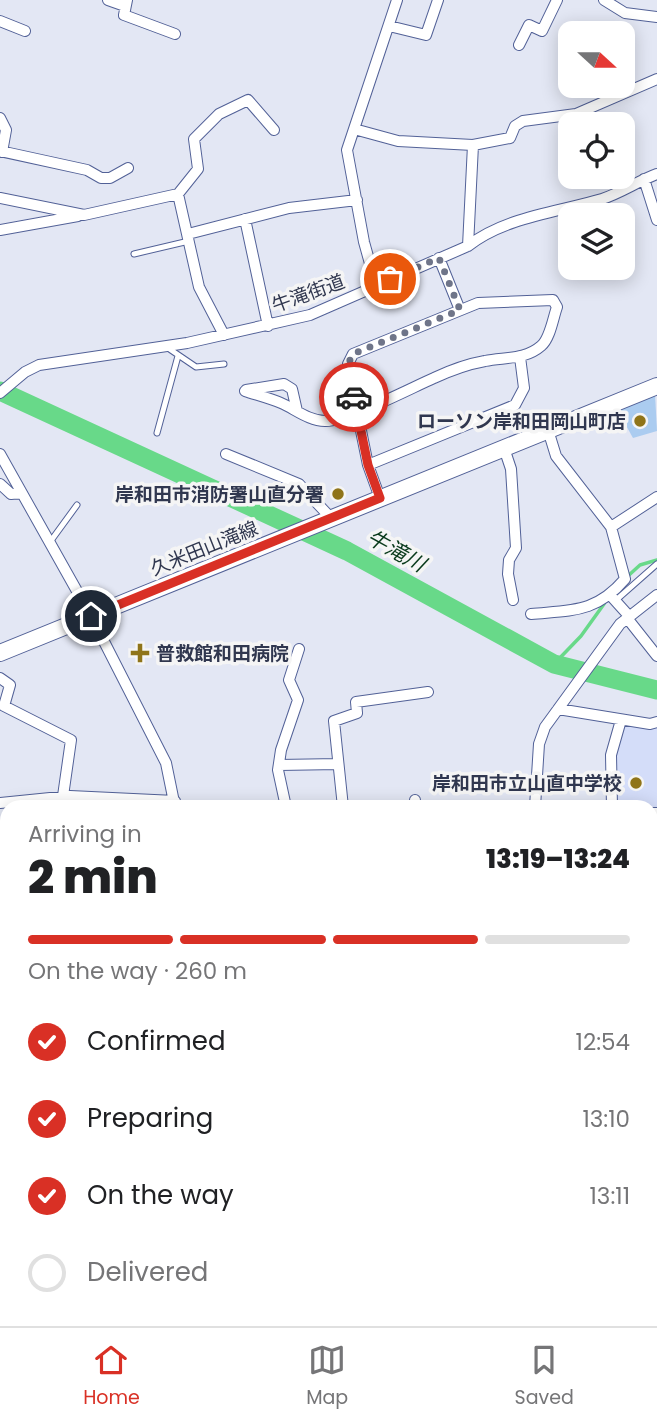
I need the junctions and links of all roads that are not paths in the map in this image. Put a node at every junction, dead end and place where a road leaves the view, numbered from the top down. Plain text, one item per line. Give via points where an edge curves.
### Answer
1 (108, 0) edge
2 (397, 0) edge
3 (438, 0) edge
4 (557, 0) edge
5 (604, 0) edge
6 (126, 3) edge
7 (657, 17) edge
8 (0, 21) edge
9 (389, 26) junction
10 (25, 31) dead end
11 (175, 34) dead end
12 (519, 45) dead end
13 (657, 79) edge
14 (0, 118) edge
15 (355, 129) junction
16 (274, 130) dead end
17 (473, 145) junction
18 (1, 151) edge
19 (128, 168) dead end
20 (657, 174) edge
21 (644, 179) junction
22 (178, 194) junction
23 (0, 198) edge
24 (357, 200) junction
25 (84, 215) junction
26 (245, 219) junction
27 (657, 220) edge
28 (0, 230) edge
29 (188, 238) junction
30 (468, 246) junction
31 (134, 254) dead end
32 (439, 258) junction
33 (376, 285) junction
34 (460, 310) junction
35 (268, 326) junction
36 (224, 335) junction
37 (165, 346) junction
38 (178, 356) junction
39 (520, 357) junction
40 (225, 364) dead end
41 (656, 388) edge
42 (0, 393) edge
43 (298, 411) dead end
44 (357, 411) junction
45 (548, 430) junction
46 (158, 433) dead end
47 (504, 448) junction
48 (0, 454) edge
49 (226, 454) dead end
50 (368, 465) junction
51 (0, 484) edge
52 (22, 493) junction
53 (657, 497) edge
54 (380, 498) junction
55 (77, 505) dead end
56 (329, 519) junction
57 (611, 527) junction
58 (50, 543) junction
59 (657, 564) edge
60 (657, 595) edge
61 (613, 598) junction
62 (513, 600) dead end
63 (531, 614) dead end
64 (91, 616) junction
65 (628, 617) junction
66 (299, 649) dead end
67 (0, 653) edge
68 (657, 656) edge
69 (0, 678) edge
70 (428, 692) dead end
71 (558, 709) junction
72 (621, 720) junction
73 (657, 722) edge
74 (338, 764) junction
75 (279, 765) junction
76 (63, 796) junction
77 (27, 800) edge
78 (119, 800) edge
79 (174, 800) edge
80 (284, 800) edge
81 (342, 800) edge
82 (535, 800) edge
83 (612, 800) edge

1 - 6 street
2 - 9 street
3 - 9 street via 426,36
4 - 12 street via 542,30 529,25
5 - 7 street via 625,13
6 - 11 street via 124,15
8 - 10 street
9 - 15 street
13 - 17 street via 576,114 523,121 510,138
14 - 18 street via 6,130
15 - 17 street via 398,141
15 - 24 street via 347,150
16 - 22 street via 248,100 219,114 194,139 198,169
17 - 30 street
18 - 19 street via 87,170 101,178
20 - 21 street, 牛滝街道
21 - 27 street
21 - 30 street, 牛滝街道 via 606,197 511,223
22 - 25 street
22 - 29 street
23 - 25 street
24 - 26 street
24 - 33 street
25 - 28 street
26 - 29 street
26 - 35 street
29 - 31 lane
29 - 36 street via 199,287
30 - 32 street, 牛滝街道
32 - 33 street, 牛滝街道
32 - 34 street
33 - 35 street, 牛滝街道 via 310,315
34 - 39 street via 478,303 553,300 557,307 544,345
34 - 44 street via 353,354 348,364
35 - 36 street, 牛滝街道
36 - 37 street, 牛滝街道
37 - 38 lane
37 - 42 street, 牛滝街道 via 39,365
38 - 40 lane via 196,367
38 - 46 lane
39 - 44 street via 484,361
39 - 50 street via 524,388 515,405
41 - 45 street, 久米田山滝線
43 - 44 street via 324,422
44 - 50 street
45 - 47 street, 久米田山滝線
45 - 57 street via 555,456
47 - 54 street, 久米田山滝線
47 - 62 street via 514,508 516,548 508,574
48 - 52 street
49 - 56 street via 299,484
50 - 54 street
51 - 52 street via 11,494
52 - 58 street
53 - 57 street
54 - 56 street, 久米田山滝線
55 - 58 lane
56 - 64 street, 久米田山滝線
57 - 61 street via 625,579
58 - 64 street
59 - 61 lane
60 - 65 street
61 - 63 street via 586,609
61 - 65 street
64 - 67 street, 久米田山滝線
64 - 79 street via 166,764
65 - 68 street
65 - 71 street
66 - 75 street via 289,680 298,701
69 - 76 street via 10,685 4,706 71,740
70 - 74 street via 356,702 357,713 334,721
71 - 72 street
71 - 82 street via 539,744
72 - 73 street
72 - 83 street via 611,755
74 - 75 street
74 - 81 street
75 - 80 street
76 - 77 street
76 - 78 street

